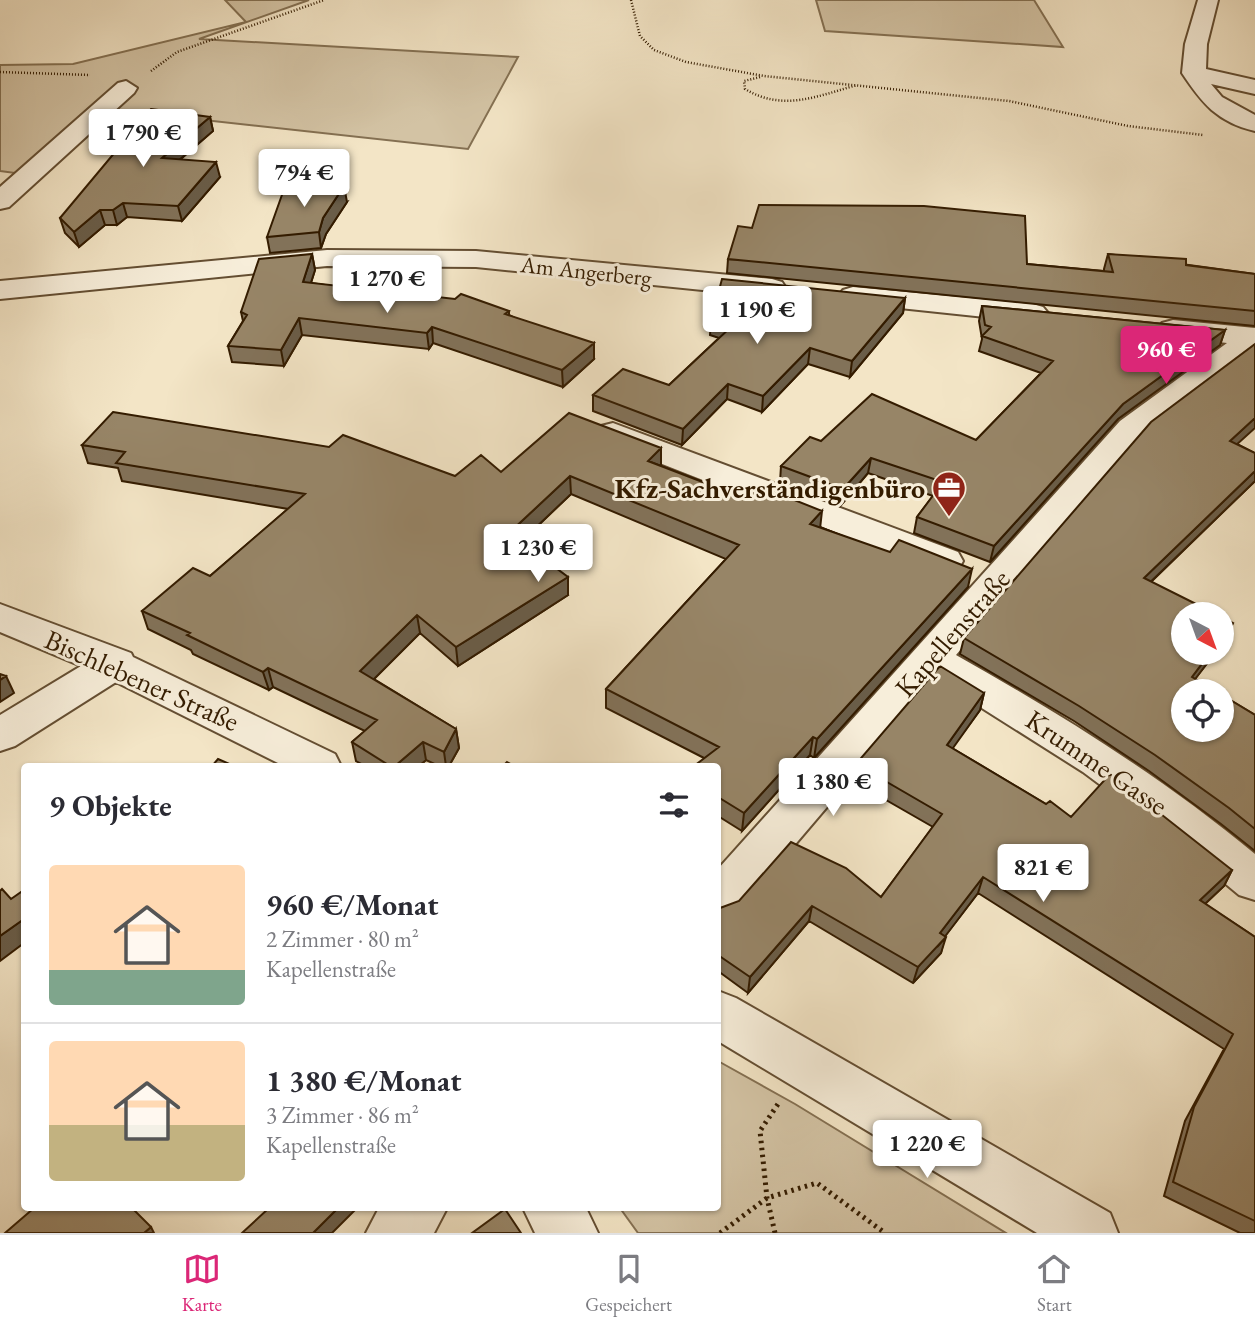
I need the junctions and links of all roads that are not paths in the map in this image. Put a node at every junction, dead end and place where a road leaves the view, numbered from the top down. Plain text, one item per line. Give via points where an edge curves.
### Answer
1 (1208, 0) edge
2 (1193, 73) junction
3 (1255, 87) edge
4 (127, 88) road end
5 (1255, 124) edge
6 (0, 201) edge
7 (0, 272) edge
8 (107, 279) junction
9 (0, 290) edge
10 (1066, 317) edge
11 (1255, 337) edge
12 (1199, 377) junction
13 (589, 424) edge
14 (996, 581) junction
15 (0, 617) edge
16 (929, 657) junction
17 (117, 663) junction
18 (0, 735) edge
19 (314, 763) edge
20 (1255, 881) edge
21 (721, 898) edge
22 (721, 1016) edge
23 (416, 1211) edge
24 (553, 1211) edge
25 (394, 1233) edge
26 (570, 1233) edge
27 (1090, 1233) edge

1 - 2 street
2 - 3 street
2 - 5 street via 1200,90 1213,102
4 - 6 street
7 - 8 street, Am Angerberg
8 - 9 street, Am Angerberg
8 - 10 street, Am Angerberg via 327,258 476,260
11 - 12 street, Kapellenstraße
11 - 12 street via 1155,342
12 - 14 street, Kapellenstraße via 1132,428
13 - 14 street
14 - 16 street, Kapellenstraße
15 - 17 street, Bischlebener Straße
16 - 20 street, Krumme Gasse via 1124,776
16 - 21 street, Kapellenstraße
17 - 18 street
17 - 19 street, Bischlebener Straße
22 - 27 street
23 - 25 street
24 - 26 street

